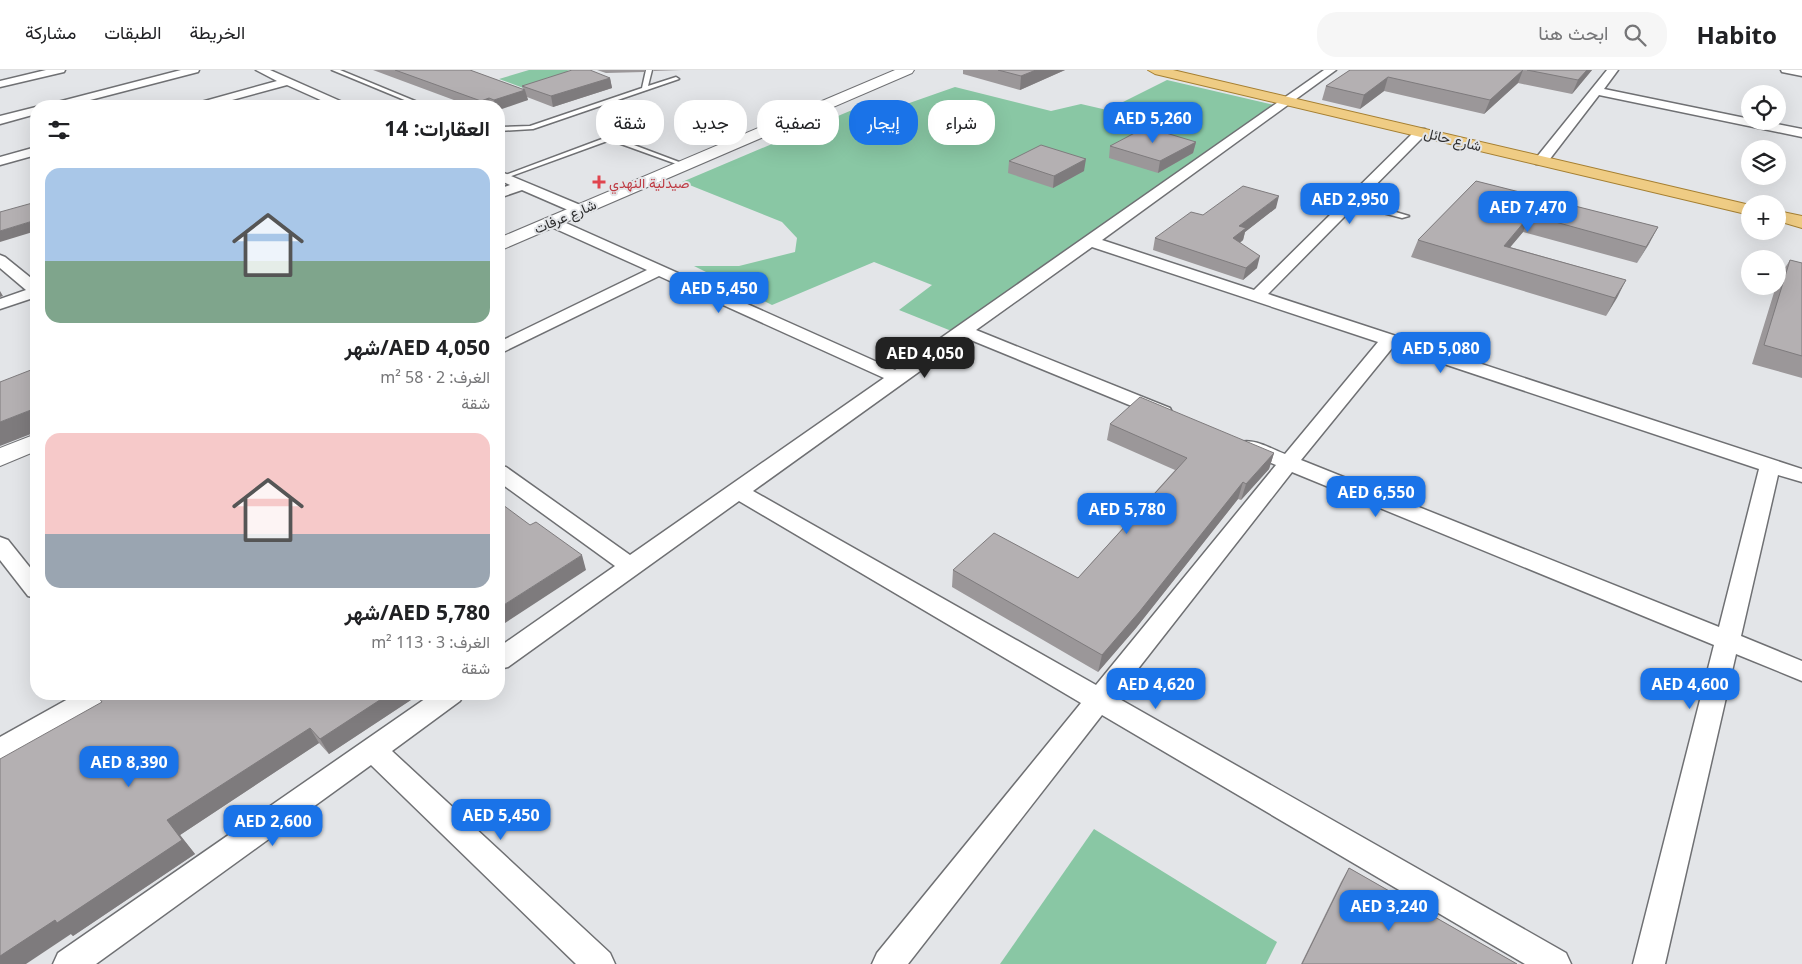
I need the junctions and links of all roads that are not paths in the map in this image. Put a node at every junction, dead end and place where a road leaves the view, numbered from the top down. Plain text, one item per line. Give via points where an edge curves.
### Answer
1 (60, 70) edge
2 (194, 70) edge
3 (261, 70) edge
4 (335, 70) edge
5 (648, 70) edge
6 (907, 70) edge
7 (1156, 70) edge
8 (1330, 70) edge
9 (1613, 70) edge
10 (1786, 70) edge
11 (1802, 73) edge
12 (676, 79) dead end
13 (287, 82) junction
14 (0, 84) edge
15 (645, 89) junction
16 (1596, 91) junction
17 (77, 100) edge
18 (220, 100) edge
19 (329, 100) edge
20 (409, 100) edge
21 (1289, 101) junction
22 (30, 112) edge
23 (0, 120) edge
24 (505, 129) edge
25 (1421, 132) junction
26 (1802, 133) edge
27 (30, 153) edge
28 (0, 161) edge
29 (1541, 161) junction
30 (684, 165) junction
31 (505, 175) edge
32 (505, 177) edge
33 (522, 185) junction
34 (505, 192) edge
35 (1352, 202) junction
36 (1741, 208) edge
37 (580, 210) junction
38 (1405, 216) dead end
39 (1786, 218) edge
40 (552, 222) junction
41 (1802, 222) edge
42 (505, 242) edge
43 (1090, 242) junction
44 (0, 260) edge
45 (660, 270) junction
46 (29, 276) edge
47 (30, 293) edge
48 (1257, 296) junction
49 (0, 304) edge
50 (964, 331) junction
51 (1389, 340) junction
52 (505, 346) edge
53 (898, 378) junction
54 (1177, 418) edge
55 (1232, 440) edge
56 (30, 445) edge
57 (0, 458) edge
58 (1288, 462) junction
59 (1770, 465) junction
60 (505, 476) edge
61 (1802, 476) edge
62 (738, 491) junction
63 (0, 545) edge
64 (631, 567) junction
65 (30, 578) edge
66 (1728, 641) junction
67 (505, 656) edge
68 (1802, 671) edge
69 (88, 700) edge
70 (442, 700) edge
71 (1098, 700) junction
72 (372, 749) junction
73 (0, 750) edge
74 (69, 964) edge
75 (598, 964) edge
76 (888, 964) edge
77 (1555, 964) edge
78 (1649, 964) edge

1 - 14 street
2 - 17 street
3 - 13 street
4 - 20 lane
5 - 15 lane
6 - 30 street, شارع عرفات
7 - 21 main road, شارع حائل
8 - 21 street
9 - 16 street
10 - 11 street
12 - 15 lane
13 - 18 street
13 - 19 street
15 - 24 lane via 531,128
16 - 26 street
16 - 29 street
21 - 25 main road, شارع حائل
21 - 43 street
22 - 23 street
25 - 29 main road, شارع حائل
25 - 35 street
27 - 28 street
29 - 36 main road, شارع حائل
30 - 31 lane via 610,138
30 - 37 street, شارع عرفات
32 - 33 street
33 - 34 street
33 - 37 street
35 - 38 lane
35 - 48 street
37 - 40 street, شارع عرفات
39 - 41 main road
40 - 42 street, شارع عرفات
40 - 45 street
43 - 48 street
43 - 50 street
44 - 46 street
45 - 52 street
45 - 53 street
47 - 49 street
48 - 51 street
50 - 53 street
50 - 54 street
51 - 58 street
51 - 59 street
53 - 62 street
55 - 58 street
56 - 57 street
58 - 66 street
58 - 71 street
59 - 61 street
59 - 66 street
60 - 64 street
62 - 64 street
62 - 71 street
63 - 65 street
64 - 67 street
66 - 68 street
66 - 78 street
69 - 73 street
70 - 72 street
71 - 76 street
71 - 77 street
72 - 74 street
72 - 75 street

